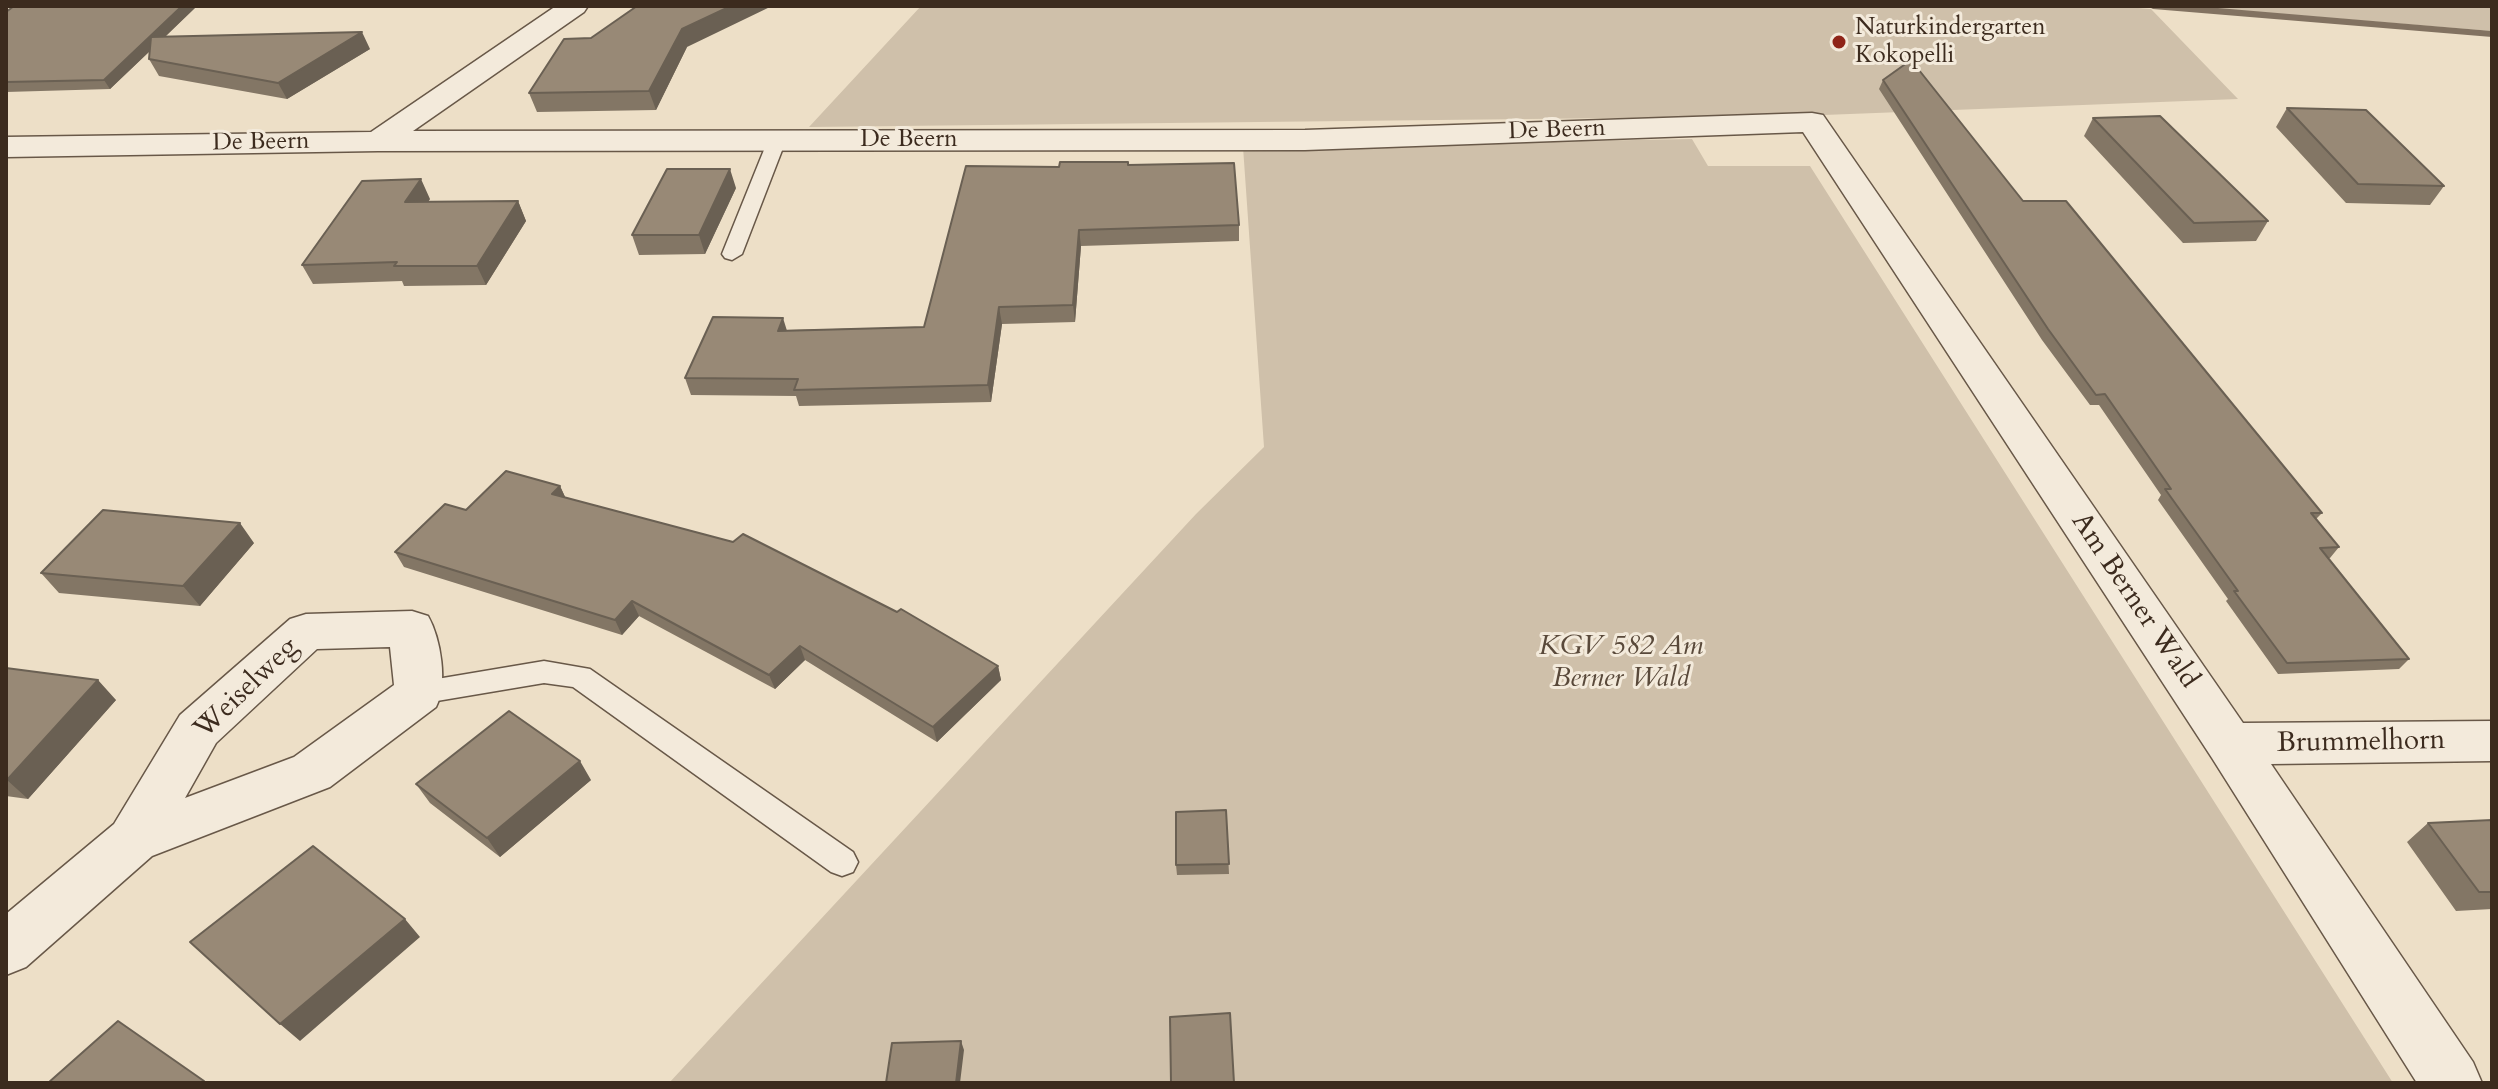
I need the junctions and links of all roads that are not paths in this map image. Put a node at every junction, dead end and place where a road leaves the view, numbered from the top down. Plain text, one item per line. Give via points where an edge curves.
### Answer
1 (574, 6) edge
2 (1812, 122) joint
3 (777, 140) junction
4 (378, 141) junction
5 (6, 147) edge
6 (732, 254) dead end
7 (419, 693) junction
8 (2492, 741) edge
9 (2230, 744) junction
10 (133, 840) junction
11 (842, 862) dead end
12 (6, 949) edge
13 (2452, 1083) edge

1 - 4 street
2 - 3 street, De Beern via 1305,140
2 - 9 street, Am Berner Wald
3 - 4 street, De Beern
3 - 6 lane
4 - 5 street, De Beern
7 - 10 street, Weiselweg via 312,772
7 - 10 street, Weiselweg via 412,629 306,632 198,729
7 - 11 lane via 544,672 580,677
8 - 9 street, Brummelhorn
9 - 13 street, Am Berner Wald
10 - 12 street, Weiselweg

